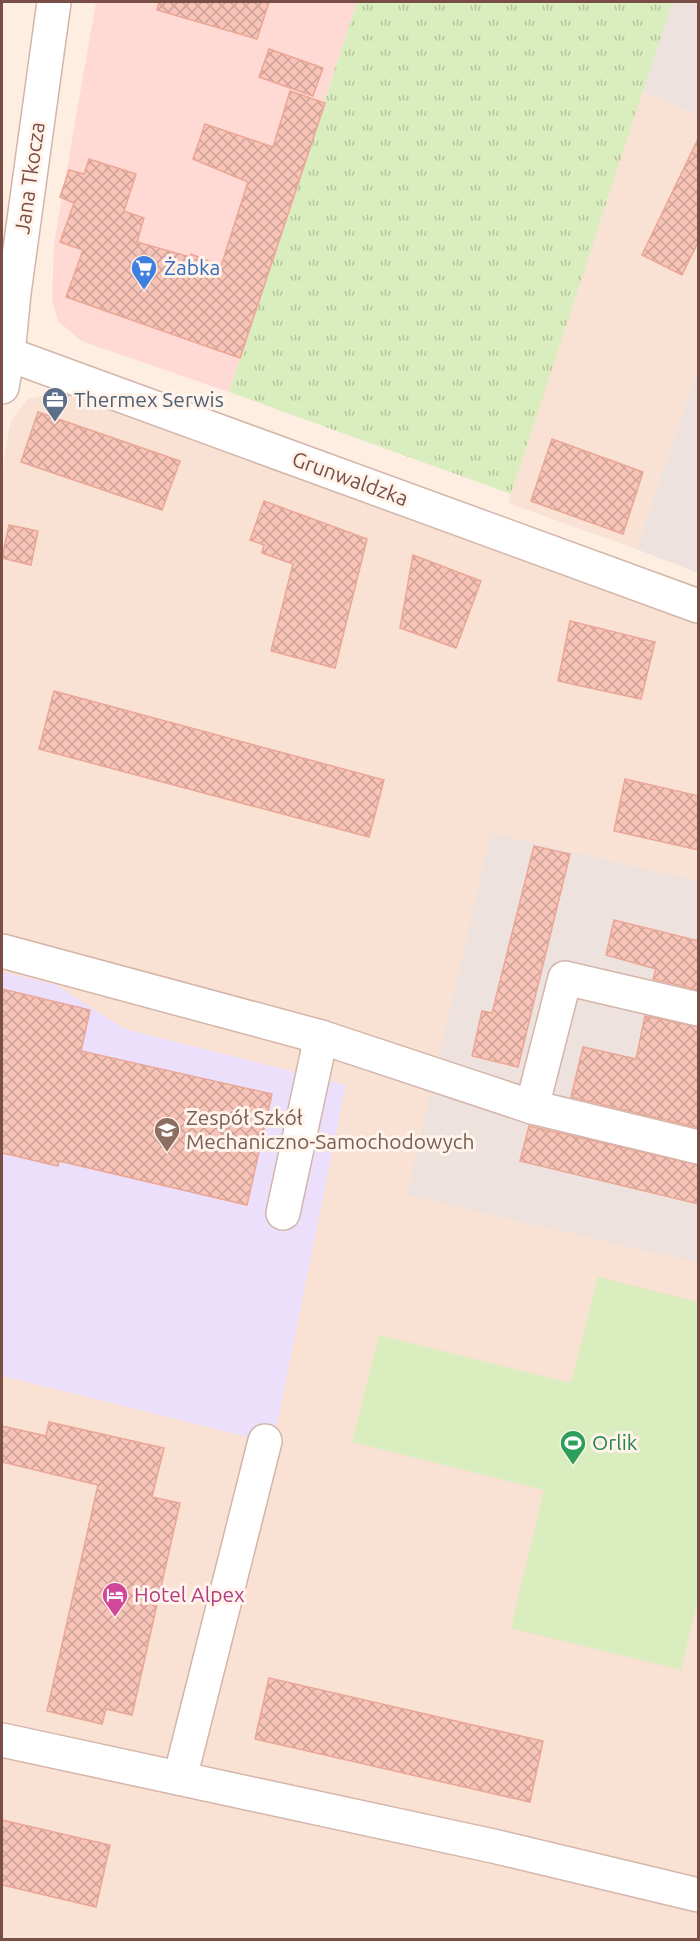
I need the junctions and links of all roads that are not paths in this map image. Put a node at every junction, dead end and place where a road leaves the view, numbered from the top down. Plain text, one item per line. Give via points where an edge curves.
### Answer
1 (54, 2) edge
2 (5, 353) edge
3 (2, 387) edge
4 (699, 606) edge
5 (2, 951) edge
6 (699, 1009) edge
7 (321, 1037) junction
8 (532, 1107) junction
9 (699, 1147) edge
10 (283, 1213) dead end
11 (265, 1441) dead end
12 (2, 1740) edge
13 (180, 1778) junction
14 (699, 1895) edge

1 - 2 street, Jana Tkocza
2 - 3 street, Jana Tkocza
2 - 4 street, Grunwaldzka
5 - 7 street
6 - 8 street via 565,978
7 - 8 street
7 - 10 street
8 - 9 street
11 - 13 street
12 - 13 street
13 - 14 street

